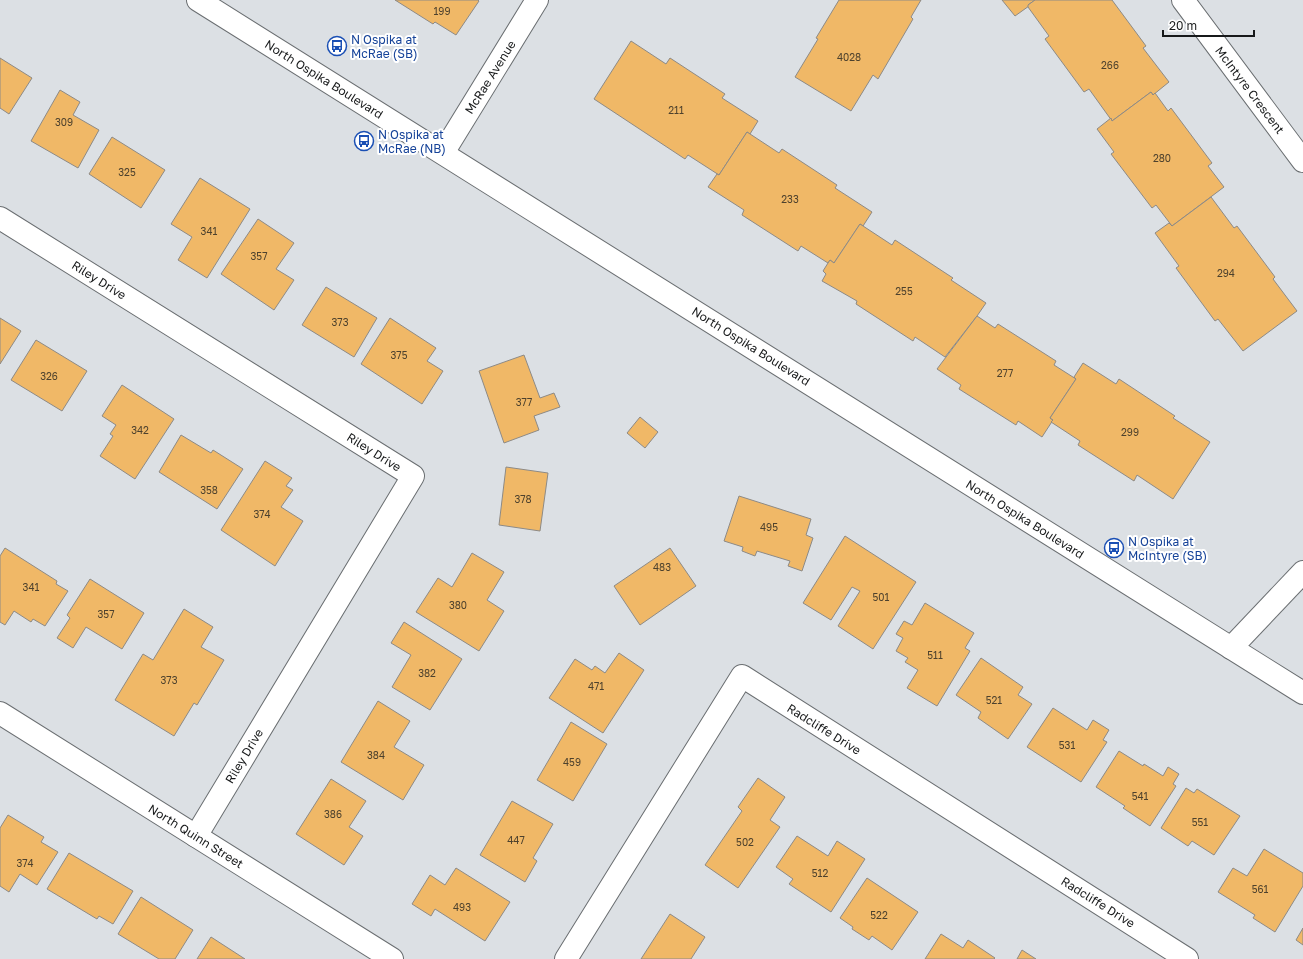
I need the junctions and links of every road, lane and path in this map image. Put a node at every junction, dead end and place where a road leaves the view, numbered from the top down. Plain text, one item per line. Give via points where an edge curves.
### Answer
1 (198, 0) edge
2 (537, 0) edge
3 (1183, 0) edge
4 (443, 153) junction
5 (1303, 161) edge
6 (0, 218) edge
7 (1303, 572) edge
8 (1231, 648) junction
9 (1303, 693) edge
10 (0, 713) edge
11 (196, 836) junction
12 (392, 959) edge
13 (566, 959) edge
14 (1187, 959) edge

1 - 4 street, North Ospika Boulevard
2 - 4 street, McRae Avenue
3 - 5 street, McIntyre Crescent
4 - 8 street, North Ospika Boulevard
6 - 11 street, Riley Drive via 412,476
7 - 8 street
8 - 9 street, North Ospika Boulevard
10 - 11 street, North Quinn Street
11 - 12 street, North Quinn Street
13 - 14 street, Radcliffe Drive via 742,676

